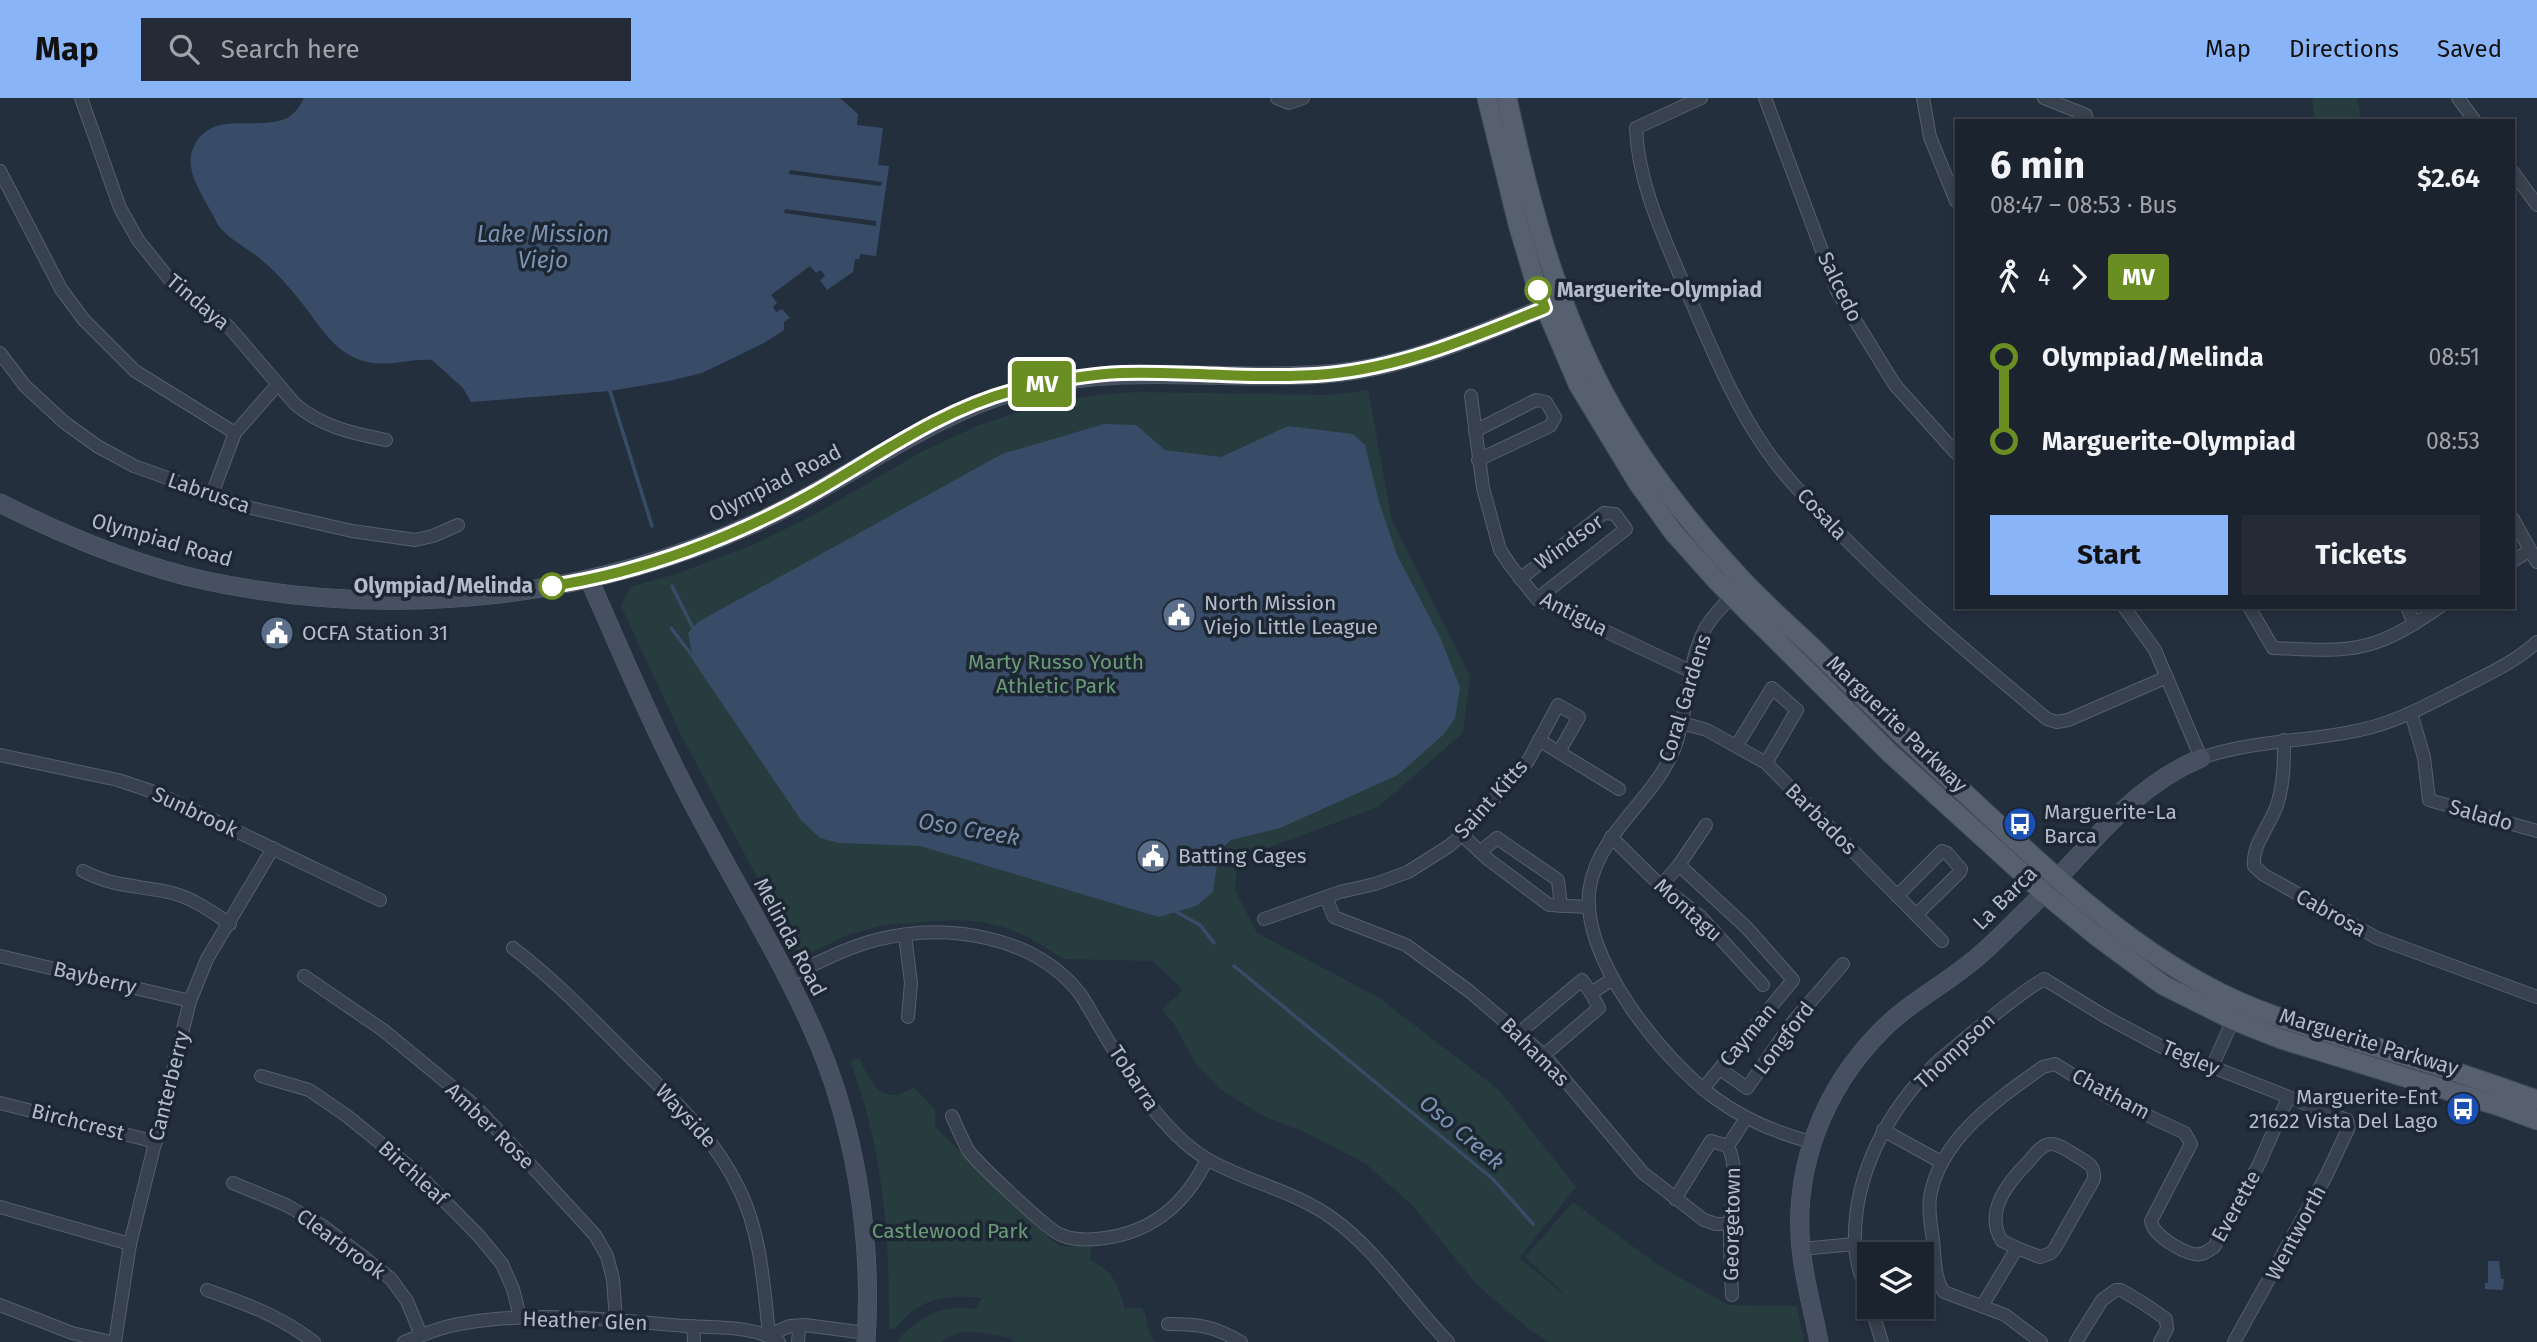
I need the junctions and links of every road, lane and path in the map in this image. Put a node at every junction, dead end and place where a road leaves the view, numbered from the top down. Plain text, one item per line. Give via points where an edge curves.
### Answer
1 (81, 98) edge
2 (1303, 98) edge
3 (1487, 98) edge
4 (1507, 98) edge
5 (1701, 98) edge
6 (1765, 98) edge
7 (1923, 98) edge
8 (2043, 98) edge
9 (2458, 98) edge
10 (1283, 101) edge
11 (2086, 118) edge
12 (2474, 119) edge
13 (0, 171) edge
14 (2515, 175) edge
15 (1955, 199) edge
16 (2537, 205) edge
17 (1554, 304) junction
18 (0, 353) edge
19 (278, 384) junction
20 (1471, 396) dead end
21 (1475, 431) junction
22 (235, 433) junction
23 (386, 440) dead end
24 (1955, 452) edge
25 (1478, 460) junction
26 (212, 494) junction
27 (0, 503) edge
28 (2515, 523) edge
29 (458, 525) dead end
30 (2529, 551) junction
31 (2515, 560) edge
32 (2537, 562) edge
33 (589, 579) junction
34 (1520, 579) junction
35 (1732, 596) junction
36 (1537, 599) junction
37 (2125, 609) edge
38 (2250, 609) edge
39 (2408, 609) edge
40 (2437, 609) edge
41 (2414, 624) junction
42 (2537, 642) edge
43 (1692, 672) junction
44 (2167, 677) junction
45 (2412, 713) junction
46 (1682, 723) junction
47 (1539, 740) junction
48 (2284, 740) junction
49 (1737, 745) junction
50 (1559, 752) junction
51 (0, 755) edge
52 (2201, 758) junction
53 (1766, 763) junction
54 (1619, 789) dead end
55 (1706, 825) dead end
56 (2537, 831) edge
57 (1462, 835) junction
58 (1611, 837) junction
59 (273, 848) junction
60 (1480, 852) junction
61 (1679, 865) junction
62 (83, 871) dead end
63 (2058, 877) junction
64 (1661, 886) junction
65 (2043, 893) junction
66 (1897, 896) junction
67 (1326, 897) junction
68 (380, 900) dead end
69 (1561, 906) junction
70 (1589, 907) junction
71 (1916, 915) junction
72 (1264, 919) dead end
73 (1740, 922) junction
74 (230, 924) junction
75 (905, 935) junction
76 (1721, 939) junction
77 (1942, 941) dead end
78 (513, 948) dead end
79 (0, 956) edge
80 (1843, 964) dead end
81 (304, 976) dead end
82 (787, 977) junction
83 (2044, 978) joint
84 (1613, 979) junction
85 (1763, 985) dead end
86 (1591, 993) junction
87 (2537, 997) edge
88 (190, 1001) junction
89 (1771, 1007) junction
90 (908, 1017) dead end
91 (2233, 1020) junction
92 (1792, 1023) junction
93 (1519, 1033) junction
94 (1544, 1055) junction
95 (2212, 1068) junction
96 (1720, 1069) junction
97 (261, 1076) dead end
98 (1703, 1089) junction
99 (2288, 1098) junction
100 (2537, 1100) edge
101 (0, 1103) edge
102 (952, 1116) dead end
103 (1746, 1118) junction
104 (2347, 1120) joint
105 (2537, 1120) edge
106 (1883, 1130) junction
107 (156, 1142) junction
108 (1811, 1142) junction
109 (1728, 1146) junction
110 (1208, 1159) junction
111 (1941, 1162) junction
112 (233, 1183) dead end
113 (1675, 1199) junction
114 (0, 1207) edge
115 (1730, 1224) junction
116 (2151, 1226) joint
117 (130, 1244) junction
118 (1855, 1244) junction
119 (1801, 1248) junction
120 (2017, 1248) junction
121 (1857, 1256) edge
122 (207, 1290) dead end
123 (1732, 1295) dead end
124 (0, 1305) edge
125 (1982, 1306) junction
126 (520, 1317) junction
127 (1875, 1319) edge
128 (616, 1320) junction
129 (1168, 1324) dead end
130 (693, 1326) junction
131 (795, 1333) edge
132 (421, 1335) junction
133 (866, 1338) edge
134 (774, 1339) edge
135 (113, 1342) edge
136 (314, 1342) edge
137 (404, 1342) edge
138 (694, 1342) edge
139 (1241, 1342) edge
140 (1448, 1342) edge
141 (1819, 1342) edge
142 (1882, 1342) edge
143 (2041, 1342) edge
144 (2076, 1342) edge
145 (2160, 1342) edge
146 (2234, 1342) edge

1 - 19 street, Tindaya via 120,208 138,240 170,280 229,327
2 - 10 street
3 - 17 main road, Marguerite Parkway via 1518,225
4 - 17 main road, Marguerite Parkway
5 - 44 street, Cosala via 1636,128 1637,152 1658,223 1719,365 1767,452 1872,567 2048,719 2068,720
6 - 24 street, Salcedo via 1837,291 1895,385
7 - 15 street via 1930,137
8 - 11 street
9 - 12 street
13 - 22 street via 61,289 84,320 135,371
14 - 16 street
17 - 33 main road, Olympiad Road via 1410,359 1345,372 1119,373 1009,392 946,418 750,526
17 - 35 main road, Marguerite Parkway via 1578,384 1631,472 1674,533
17 - 63 main road, Marguerite Parkway via 1630,435 1675,501 1735,572 1895,730
18 - 26 street, Labrusca via 38,398 97,446 134,466
19 - 22 street
19 - 23 street, Tindaya via 319,421
20 - 21 street, Antigua
21 - 25 street, Antigua
21 - 25 street via 1536,400 1546,402 1555,416 1550,426
22 - 26 street
25 - 34 street, Antigua via 1500,550
26 - 29 street, Labrusca via 293,519 415,540
27 - 33 main road, Olympiad Road via 50,529 129,558 206,580 292,594 397,602 491,595
28 - 30 street
30 - 31 street
30 - 32 street
33 - 82 main road, Melinda Road via 687,793
34 - 36 street, Antigua
34 - 36 street, Windsor via 1604,513 1615,514 1626,529
35 - 43 street, Coral Gardens via 1706,627
35 - 65 main road, Marguerite Parkway via 1890,753
36 - 43 street, Antigua
37 - 44 street via 2155,650
38 - 41 street via 2273,649 2365,646
39 - 41 street
40 - 41 street
42 - 45 street, La Barca via 2505,666
43 - 46 street, Coral Gardens
44 - 52 street
45 - 48 street, La Barca via 2359,730
45 - 56 street, Salado via 2429,800
46 - 49 street, Barbados
46 - 58 street, Coral Gardens via 1656,782
47 - 50 street
47 - 50 street, Saint Kitts via 1558,705 1579,717
47 - 57 street, Saint Kitts via 1528,761
48 - 52 street, La Barca
48 - 87 street, Cabrosa via 2277,805 2253,854 2254,866 2377,938
49 - 53 street, Barbados
49 - 53 street via 1772,688 1797,710
50 - 54 street
51 - 59 street, Sunbrook via 135,785
52 - 63 main road, La Barca via 2165,776 2130,802
53 - 66 street, Barbados
55 - 61 street
57 - 60 street
57 - 67 street, Saint Kitts via 1408,872
58 - 64 street, Montagu
58 - 70 street, Coral Gardens via 1600,854
59 - 68 street, Sunbrook
59 - 74 street, Canterberry
60 - 69 street via 1549,905
60 - 69 street via 1497,838 1558,880
61 - 64 street
61 - 73 street
62 - 74 street via 103,881 173,893
63 - 65 main road, La Barca
63 - 100 main road, Marguerite Parkway via 2126,935 2177,970 2244,1006
64 - 76 street, Montagu
65 - 91 main road, Marguerite Parkway via 2163,985
65 - 108 main road, La Barca via 1969,964 1903,1012 1857,1057 1835,1090
66 - 71 street, Barbados
66 - 71 street via 1942,851 1947,853 1960,872
67 - 72 street, Saint Kitts
67 - 93 street, Bahamas via 1334,917 1406,945
69 - 70 street
70 - 84 street, Coral Gardens via 1591,927
71 - 77 street, Barbados
73 - 76 street
73 - 89 street, Cayman via 1793,981
74 - 88 street, Canterberry via 207,959
75 - 82 street, Tobarra via 847,950
75 - 90 street via 911,983
75 - 110 street, Tobarra via 975,935 1021,948 1053,966 1081,995 1166,1125
76 - 85 street, Montagu
78 - 134 street, Wayside via 547,974 717,1148 740,1191 753,1229
79 - 88 street, Bayberry
80 - 92 street, Longford
81 - 128 street, Amber Rose via 383,1030 474,1105 576,1215 607,1256
82 - 133 main road, Melinda Road via 812,1028 850,1146 869,1281
83 - 95 street, Tegley via 2162,1047
83 - 106 street, Thompson via 1935,1064
84 - 86 street
84 - 98 street, Coral Gardens via 1665,1052
86 - 93 street via 1582,979
86 - 94 street via 1599,1008
88 - 107 street, Canterberry
89 - 92 street
89 - 96 street, Cayman
91 - 95 street
91 - 105 main road, Marguerite Parkway via 2281,1040
92 - 96 street, Longford via 1747,1088
93 - 94 street, Bahamas
94 - 113 street, Bahamas via 1643,1173
95 - 99 street, Tegley
96 - 98 street, Cayman
97 - 126 street, Birchleaf via 309,1090 415,1172 502,1264
98 - 103 street, Coral Gardens
99 - 104 street, Tegley
99 - 116 street, Everette via 2214,1247 2205,1254 2193,1254 2157,1235
101 - 107 street, Birchcrest
102 - 110 street via 969,1152 1043,1222 1058,1234 1077,1240 1114,1237 1160,1219 1182,1200
103 - 108 street, Coral Gardens
103 - 109 street, Georgetown
104 - 146 street, Wentworth via 2349,1127 2326,1176
106 - 111 street
106 - 118 street, Thompson via 1859,1199
107 - 117 street, Canterberry
108 - 119 main road, La Barca via 1804,1177
109 - 113 street via 1711,1141
109 - 115 street, Georgetown via 1734,1159
110 - 140 street, Tobarra via 1298,1197 1332,1218 1362,1244
111 - 116 street, Chatham via 1996,1102 2043,1067 2055,1064 2189,1138 2189,1149 2152,1215
111 - 125 street via 1929,1212 1937,1275 1944,1292
112 - 132 street, Clearbrook via 324,1226 391,1279 407,1301
113 - 115 street, Bahamas via 1703,1220
114 - 117 street
115 - 123 street, Georgetown
117 - 135 street, Canterberry
118 - 119 street
118 - 121 street, Thompson
119 - 141 main road, La Barca
120 - 120 street via 2040,1257 2051,1253 2094,1179 2090,1164 2048,1144 2013,1177 1998,1204 1996,1225 1999,1237
120 - 125 street
122 - 136 street via 264,1310
124 - 135 street via 72,1333
125 - 143 street via 2006,1315
126 - 128 street, Heather Glen
126 - 132 street, Heather Glen via 464,1323
127 - 142 street
128 - 130 street, Heather Glen
129 - 139 street via 1201,1324
130 - 134 street, Heather Glen via 732,1328
130 - 138 street
131 - 133 street via 830,1327
131 - 134 street
132 - 137 street, Heather Glen
144 - 145 street via 2102,1300 2121,1290 2163,1315 2169,1324

